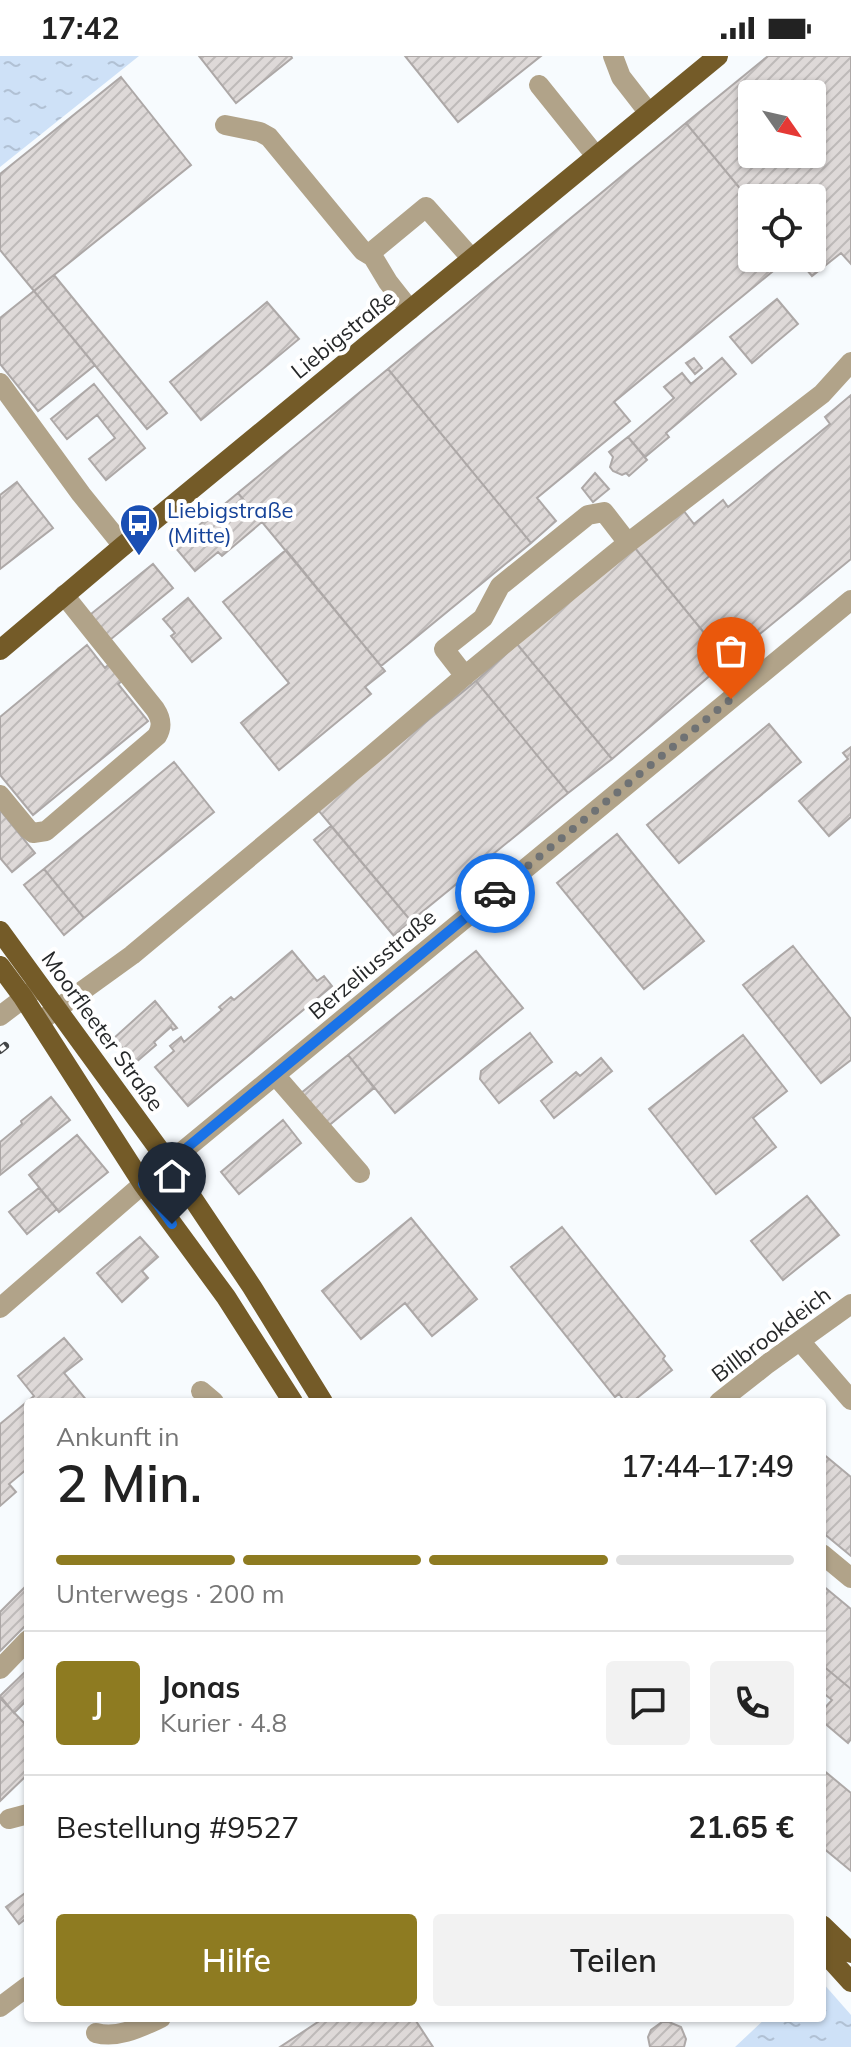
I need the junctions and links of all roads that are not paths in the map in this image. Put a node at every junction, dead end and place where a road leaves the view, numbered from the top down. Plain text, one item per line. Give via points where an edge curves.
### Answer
1 (613, 56) edge
2 (718, 56) edge
3 (539, 85) dead end
4 (649, 113) junction
5 (225, 125) dead end
6 (596, 156) junction
7 (373, 257) junction
8 (472, 259) junction
9 (410, 310) junction
10 (851, 362) edge
11 (0, 383) edge
12 (628, 543) junction
13 (123, 546) junction
14 (64, 595) junction
15 (851, 600) edge
16 (0, 650) edge
17 (465, 676) junction
18 (0, 795) edge
19 (0, 931) edge
20 (0, 966) edge
21 (32, 991) junction
22 (57, 1009) junction
23 (0, 1016) edge
24 (39, 1022) junction
25 (275, 1075) junction
26 (169, 1163) junction
27 (360, 1173) dead end
28 (143, 1184) junction
29 (851, 1304) edge
30 (0, 1308) edge
31 (800, 1341) junction
32 (290, 1398) edge
33 (321, 1398) edge
34 (724, 1398) edge
35 (851, 1400) edge
36 (826, 1557) edge
37 (851, 1578) edge
38 (24, 1644) edge
39 (0, 1669) edge
40 (826, 1937) edge
41 (851, 1953) edge
42 (851, 1982) edge
43 (24, 1989) edge
44 (0, 2007) edge
45 (150, 2022) edge
46 (96, 2033) edge

1 - 4 street via 621,77
2 - 4 main road, Liebigstraße
3 - 6 street
4 - 6 main road, Liebigstraße
5 - 7 street via 260,132 275,142
6 - 8 main road, Liebigstraße
7 - 8 street via 374,250 426,207
7 - 9 street
8 - 9 main road, Liebigstraße
9 - 13 main road, Liebigstraße
10 - 12 street via 822,394
11 - 13 street
12 - 17 street
12 - 17 street via 604,512 588,515 511,577 500,586 483,618 444,649
13 - 14 main road, Liebigstraße
14 - 16 main road, Liebigstraße
14 - 18 street via 155,709 161,729 46,831 33,833
15 - 25 street, Berzeliusstraße
17 - 22 street via 156,936
19 - 21 main road, Moorfleeter Straße
20 - 21 main road, Moorfleeter Straße
21 - 22 main road, Moorfleeter Straße
21 - 23 street
21 - 24 main road, Moorfleeter Straße
22 - 24 street
22 - 26 main road, Moorfleeter Straße
24 - 28 main road, Moorfleeter Straße
25 - 26 street, Berzeliusstraße
25 - 27 street
26 - 28 street, Berzeliusstraße
26 - 33 main road, Moorfleeter Straße
28 - 30 street, Berzeliusstraße
28 - 32 main road, Moorfleeter Straße via 226,1297
29 - 31 street, Billbrookdeich
31 - 34 street, Billbrookdeich
31 - 35 street
36 - 37 street
38 - 39 street
40 - 41 main road
40 - 42 main road
43 - 44 street
45 - 46 street via 121,2033

